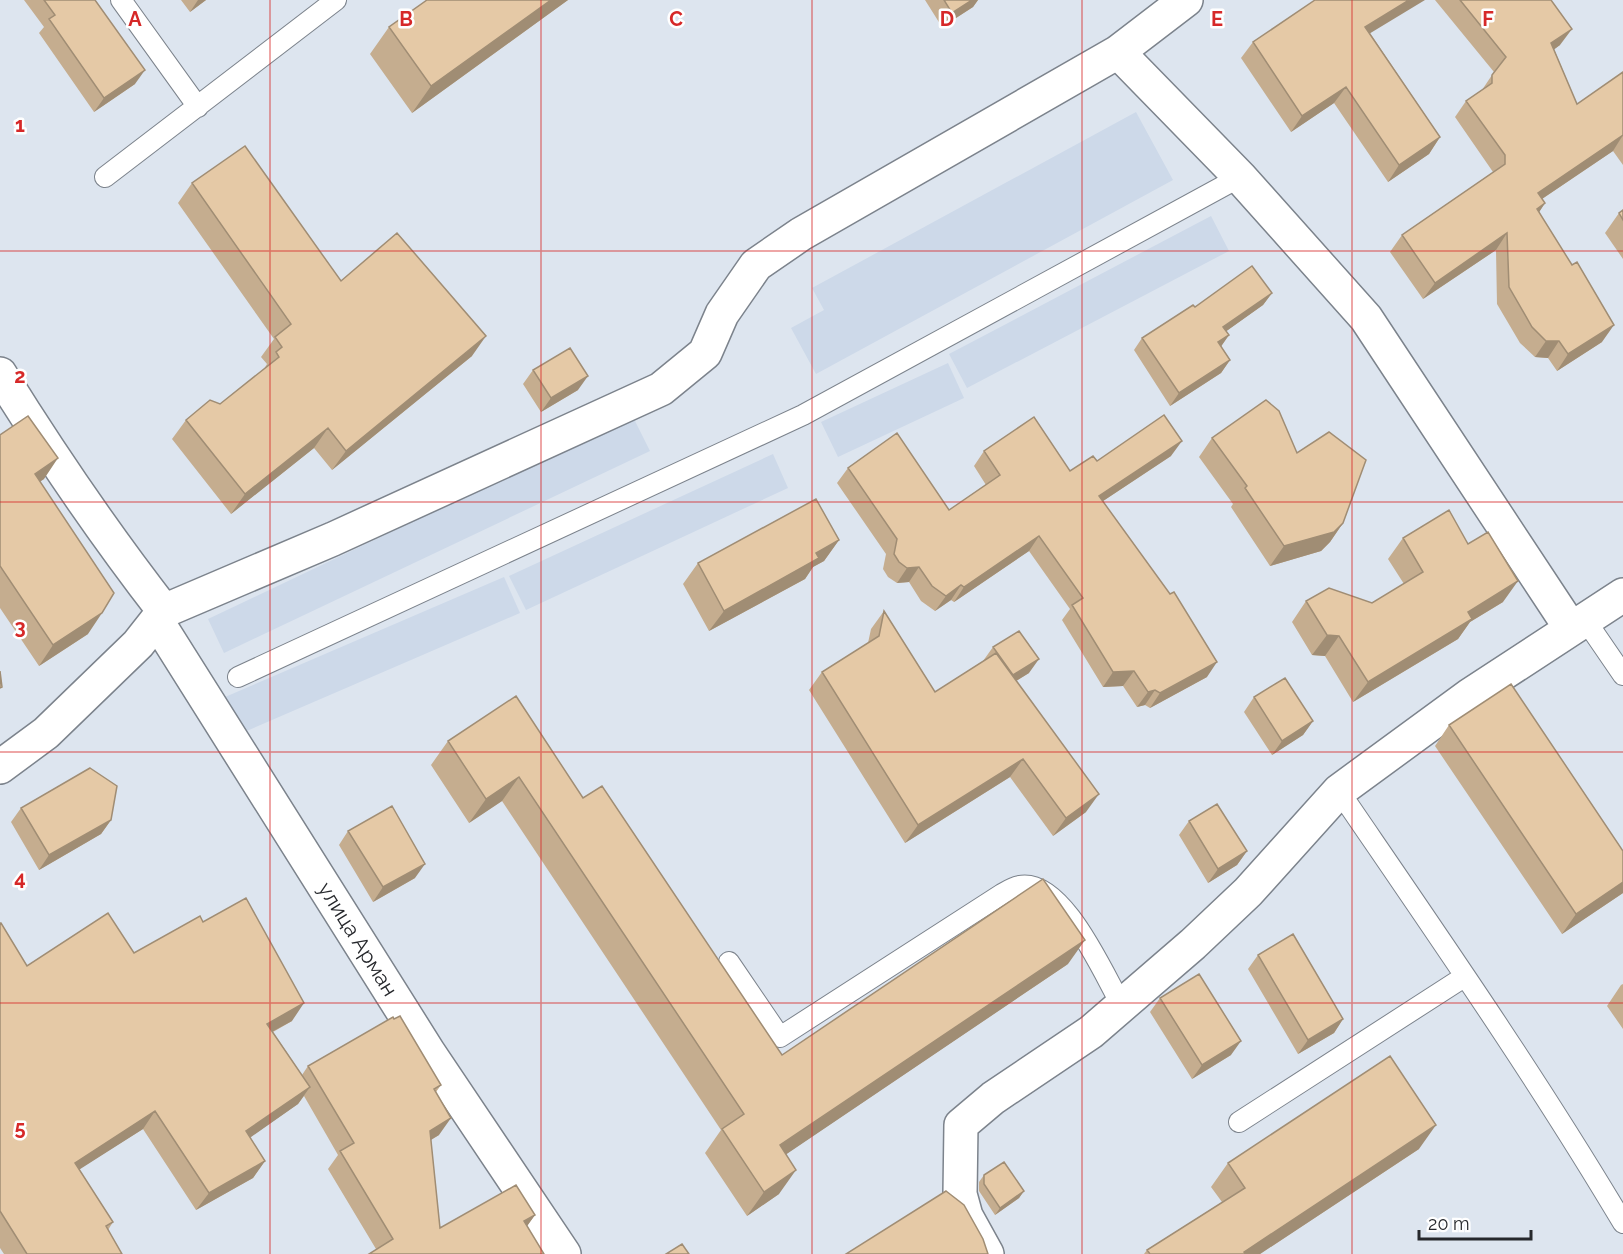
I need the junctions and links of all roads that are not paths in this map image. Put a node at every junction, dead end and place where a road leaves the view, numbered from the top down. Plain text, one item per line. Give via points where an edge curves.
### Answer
1 (121, 0) edge
2 (336, 0) edge
3 (1186, 0) edge
4 (1118, 52) junction
5 (198, 107) junction
6 (105, 177) dead end
7 (1240, 177) junction
8 (0, 374) edge
9 (1623, 595) edge
10 (161, 616) junction
11 (1578, 624) junction
12 (1623, 675) edge
13 (238, 677) dead end
14 (0, 767) edge
15 (1339, 791) junction
16 (729, 962) dead end
17 (1464, 977) junction
18 (1122, 1004) junction
19 (1239, 1122) dead end
20 (1623, 1223) edge
21 (564, 1254) edge
22 (987, 1254) edge

1 - 5 lane
2 - 5 lane
3 - 4 street
4 - 7 street
4 - 10 street via 801,234 756,265 722,314 705,353 661,388
5 - 6 lane
7 - 11 street via 1366,318
7 - 13 lane via 803,415
8 - 10 street, улица Арман
9 - 11 street
10 - 14 street via 138,644 46,734
10 - 21 street, улица Арман via 429,1053
11 - 12 lane
11 - 15 street via 1470,695
15 - 17 lane
15 - 18 street via 1248,892
16 - 18 lane via 780,1037 1019,885 1040,889 1060,903
17 - 19 lane
17 - 20 lane
18 - 22 street via 1091,1032 993,1098 961,1125 960,1194 966,1216

